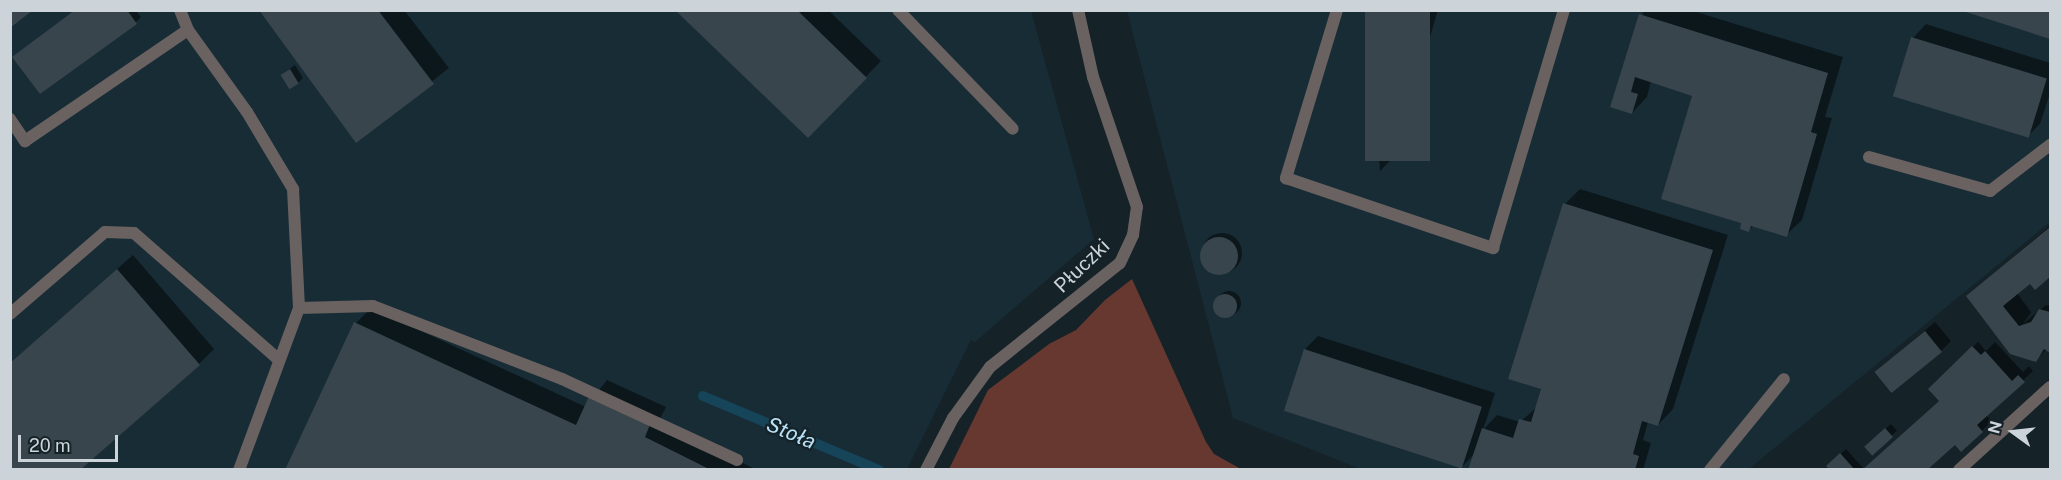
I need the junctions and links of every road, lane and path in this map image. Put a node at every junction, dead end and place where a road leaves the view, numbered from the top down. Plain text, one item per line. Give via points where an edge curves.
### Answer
1 (180, 10) edge
2 (898, 10) edge
3 (1078, 10) edge
4 (1337, 10) edge
5 (1564, 10) edge
6 (188, 30) junction
7 (10, 119) edge
8 (1013, 129) dead end
9 (2050, 145) edge
10 (1869, 157) dead end
11 (299, 308) junction
12 (10, 314) edge
13 (279, 360) junction
14 (1784, 379) dead end
15 (2050, 387) edge
16 (737, 460) dead end
17 (926, 469) edge
18 (239, 470) edge
19 (1710, 470) edge
20 (1959, 470) edge

1 - 6 street
2 - 8 street
3 - 17 street, Płuczki via 1093,77 1137,207 1133,235 1112,270 990,367 952,418
4 - 5 street via 1286,178 1492,248
6 - 7 street via 25,141
6 - 11 street via 247,112 293,189
9 - 10 street via 1990,191
11 - 13 street
11 - 16 street via 373,306 562,379
12 - 13 street via 105,232 134,233
13 - 18 street
14 - 19 street
15 - 20 street

